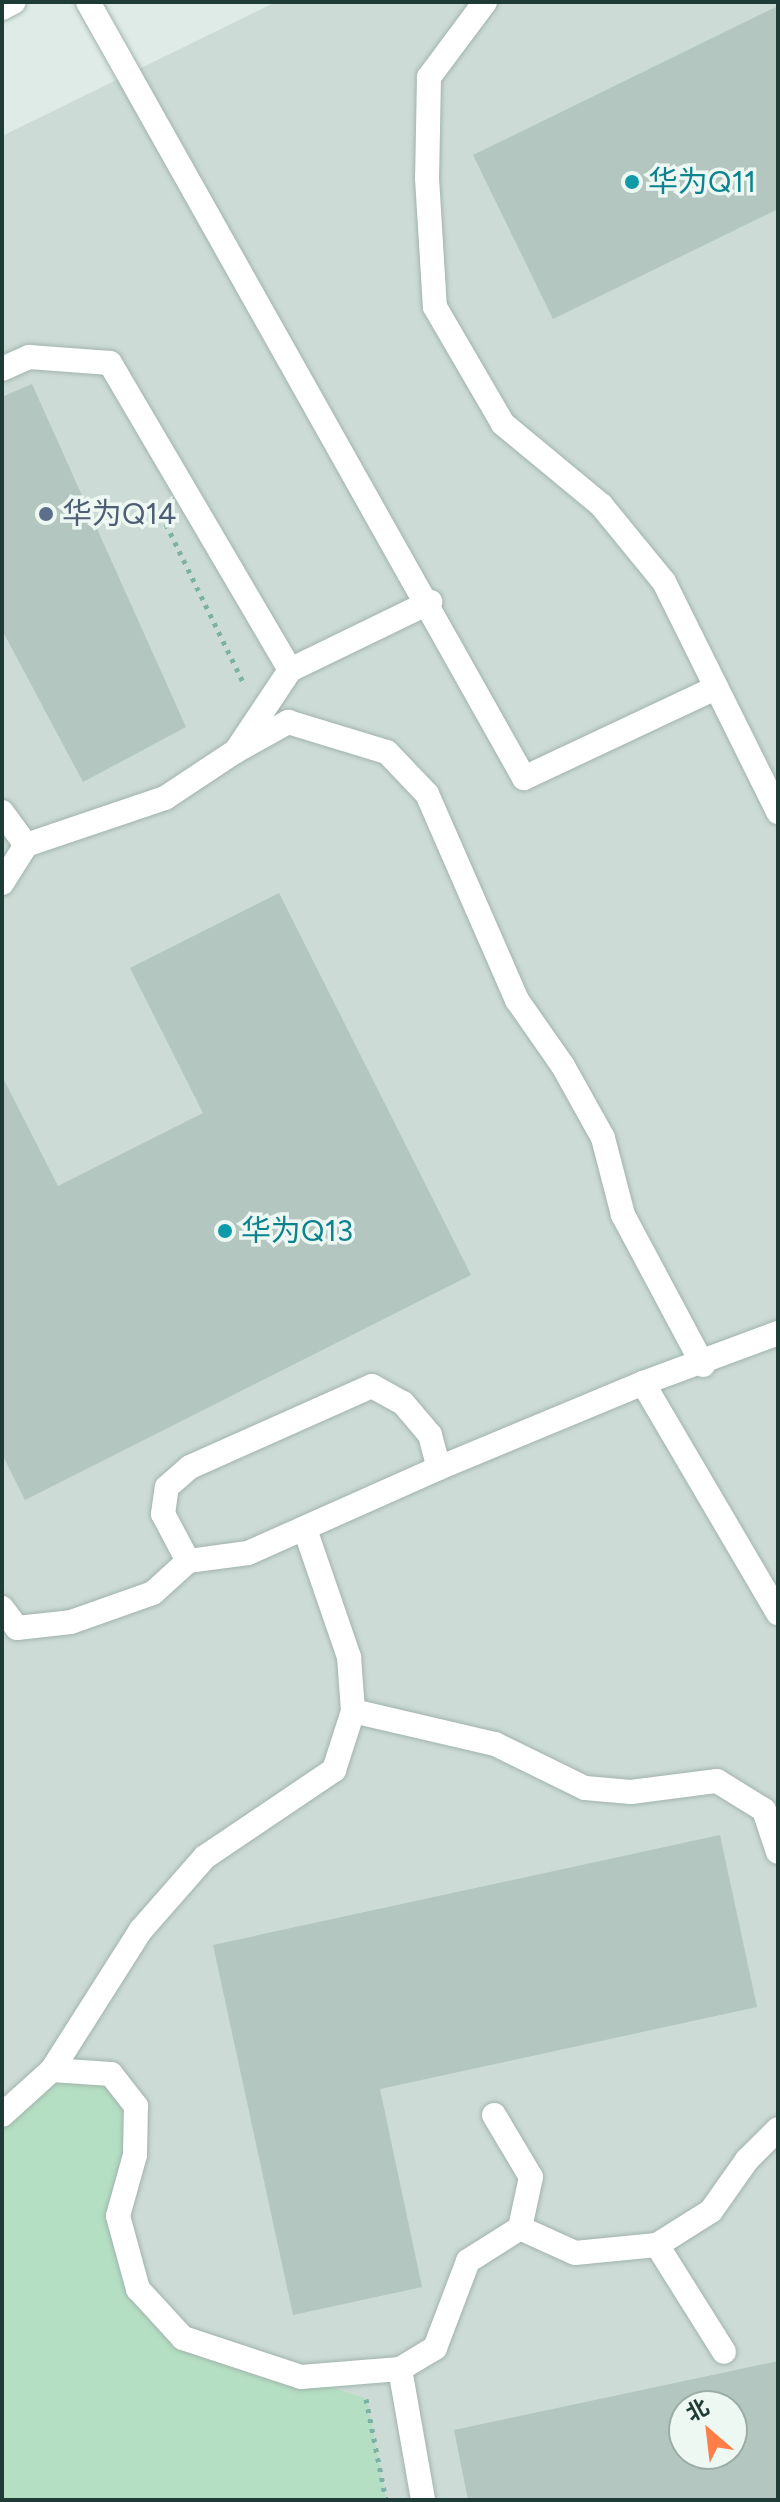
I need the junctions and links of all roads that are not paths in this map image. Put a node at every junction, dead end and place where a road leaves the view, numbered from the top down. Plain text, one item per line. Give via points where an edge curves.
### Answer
1 (14, 2) edge
2 (88, 2) edge
3 (485, 2) edge
4 (2, 8) edge
5 (2, 369) edge
6 (430, 602) junction
7 (290, 670) junction
8 (715, 688) junction
9 (236, 751) junction
10 (2, 812) edge
11 (778, 812) edge
12 (26, 845) junction
13 (2, 883) edge
14 (778, 1333) edge
15 (703, 1365) junction
16 (643, 1383) junction
17 (439, 1468) junction
18 (305, 1529) junction
19 (188, 1561) junction
20 (2, 1608) edge
21 (778, 1613) edge
22 (353, 1711) junction
23 (778, 1852) edge
24 (52, 2070) junction
25 (2, 2115) edge
26 (494, 2115) dead end
27 (778, 2129) edge
28 (520, 2228) junction
29 (657, 2245) junction
30 (724, 2352) dead end
31 (400, 2369) junction
32 (423, 2500) edge

1 - 4 street
2 - 6 street
3 - 8 street via 429,77 427,178 435,307 503,424 601,505 664,582
5 - 7 street via 29,357 110,363
6 - 7 street
6 - 8 street via 524,778
7 - 9 street
8 - 11 street
9 - 12 street via 165,798
9 - 15 street via 288,722 387,752 427,794 517,1000 563,1066 603,1138 623,1215
10 - 12 street
12 - 13 street
14 - 15 street
15 - 16 street
16 - 17 street
16 - 21 street
17 - 18 street
17 - 19 street via 430,1435 403,1403 372,1386 190,1467 167,1487 163,1514
18 - 19 street via 248,1553
18 - 22 street via 349,1657
19 - 20 street via 153,1593 71,1622 17,1628
22 - 23 street via 495,1744 585,1788 631,1792 717,1781 764,1810
22 - 24 street via 334,1770 205,1857 141,1930
24 - 25 street
24 - 31 street via 111,2074 136,2106 135,2155 118,2216 138,2289 183,2338 301,2377
26 - 28 street via 531,2177
27 - 29 street via 747,2160 711,2211
28 - 29 street via 575,2253
28 - 31 street via 468,2261 435,2348
29 - 30 street
31 - 32 street

